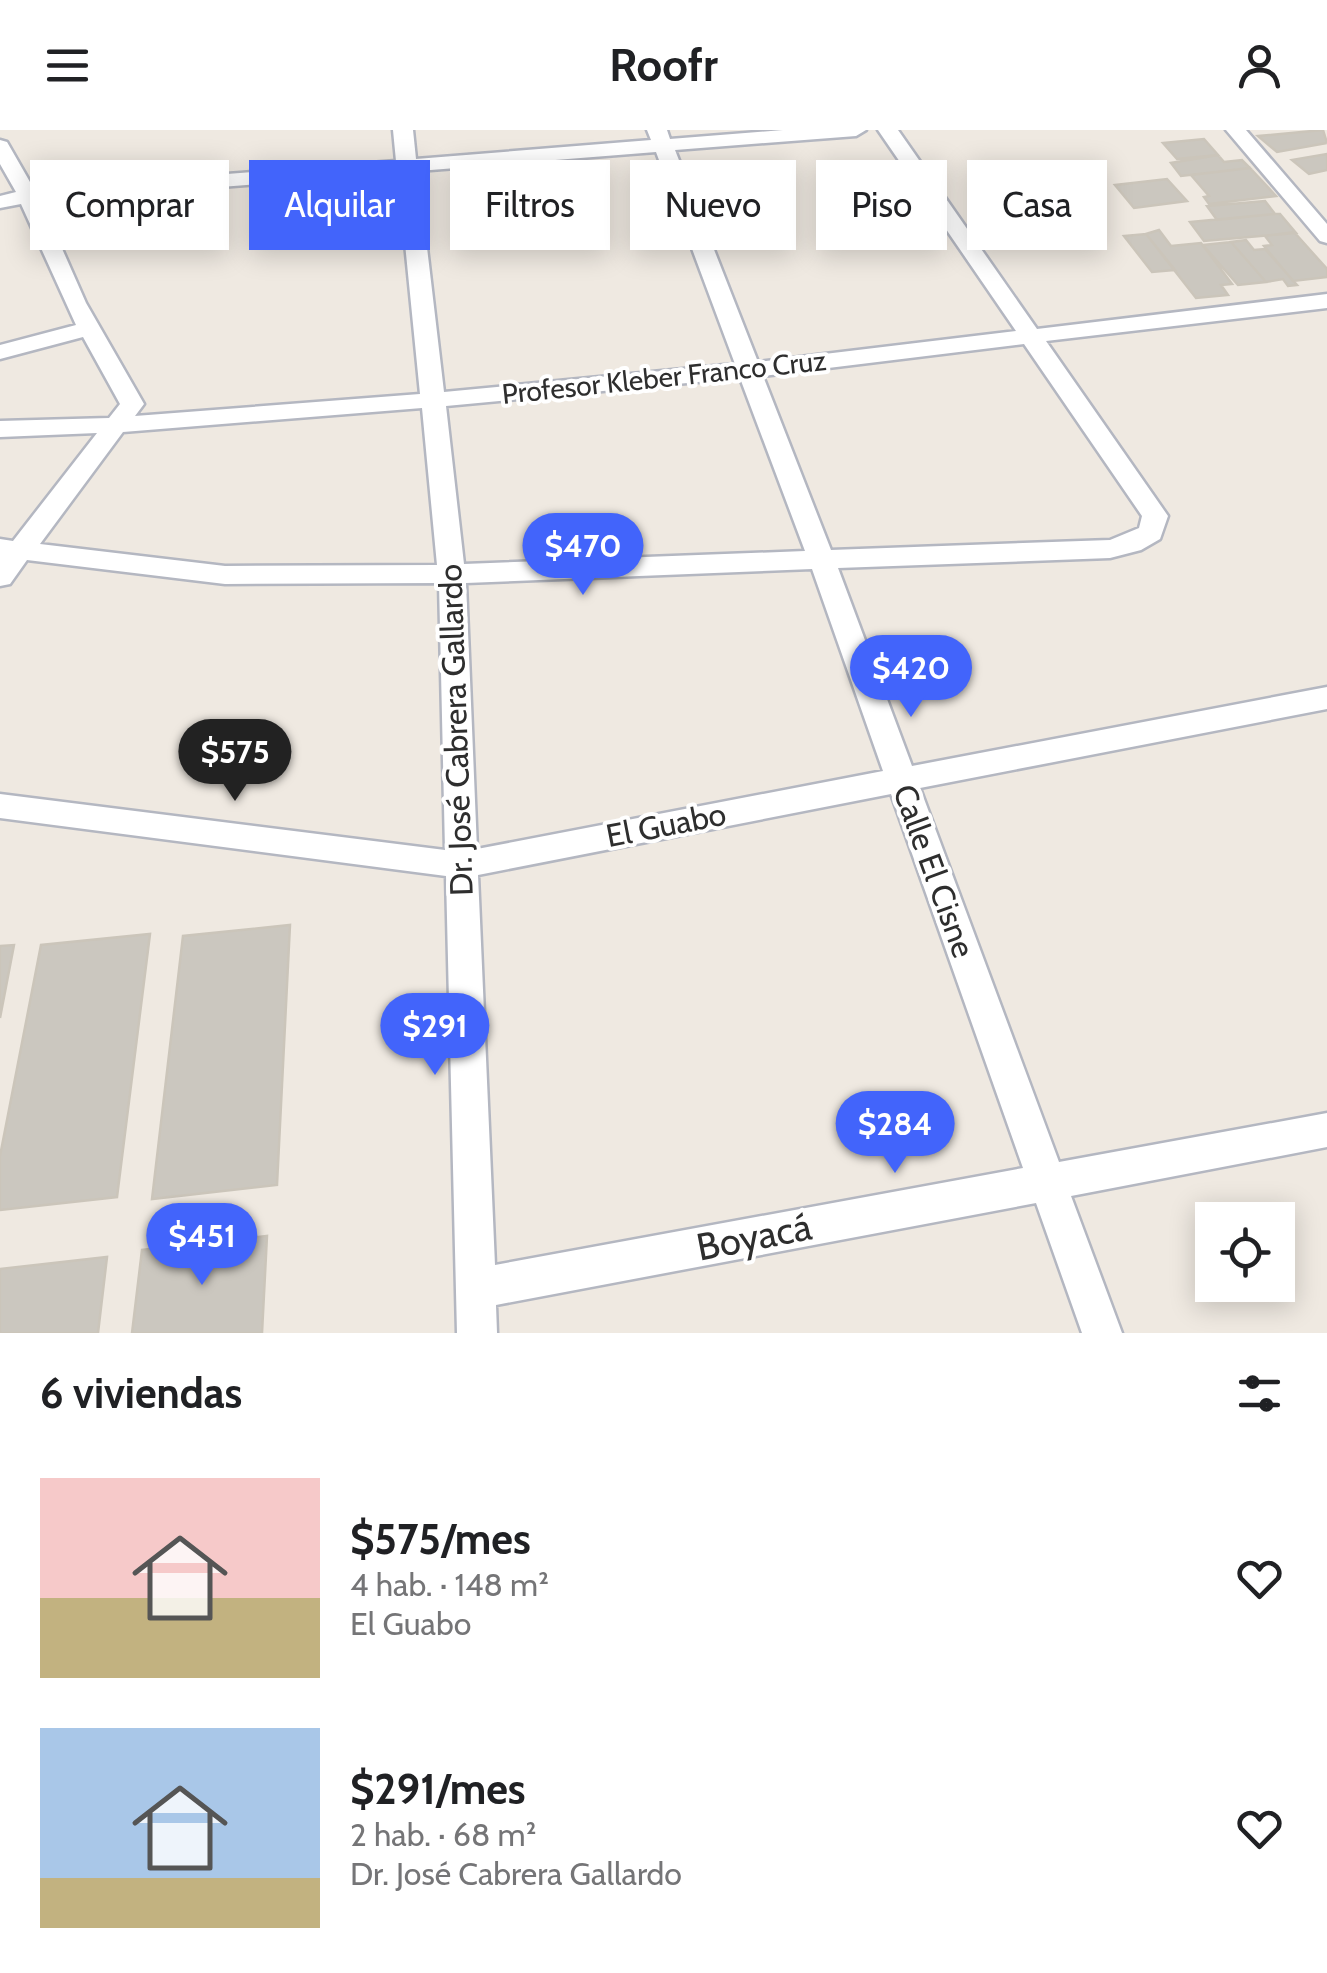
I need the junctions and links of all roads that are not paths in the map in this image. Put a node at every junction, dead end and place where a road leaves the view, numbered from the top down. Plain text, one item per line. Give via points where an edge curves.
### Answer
1 (403, 130) edge
2 (856, 130) edge
3 (888, 130) edge
4 (1236, 130) edge
5 (660, 138) edge
6 (0, 146) edge
7 (407, 160) edge
8 (430, 165) edge
9 (249, 180) edge
10 (28, 196) junction
11 (0, 202) edge
12 (1327, 237) edge
13 (418, 250) edge
14 (1327, 301) edge
15 (89, 328) junction
16 (1029, 337) junction
17 (0, 352) edge
18 (750, 370) junction
19 (436, 400) junction
20 (117, 425) junction
21 (0, 430) edge
22 (9, 549) edge
23 (822, 561) junction
24 (452, 574) junction
25 (0, 577) edge
26 (1327, 698) edge
27 (900, 778) junction
28 (0, 806) edge
29 (460, 866) junction
30 (1327, 1130) edge
31 (1046, 1184) junction
32 (475, 1289) junction
33 (477, 1333) edge
34 (1102, 1333) edge

1 - 7 street, Dr. José Cabrera Gallardo
2 - 5 street
3 - 16 street
4 - 12 street
5 - 8 street
5 - 18 street, Calle El Cisne
6 - 10 street
9 - 10 street
10 - 11 street
10 - 15 street
13 - 19 street, Dr. José Cabrera Gallardo
14 - 16 street, Profesor Kleber Franco Cruz
15 - 17 street
15 - 20 street via 132,404
16 - 18 street, Profesor Kleber Franco Cruz
16 - 23 street via 1155,516 1152,533 1110,549
18 - 19 street, Profesor Kleber Franco Cruz
18 - 23 street, Calle El Cisne
19 - 20 street, Profesor Kleber Franco Cruz
19 - 24 street, Dr. José Cabrera Gallardo
20 - 21 street, Profesor Kleber Franco Cruz
20 - 22 street
22 - 24 street via 226,575
22 - 25 street
23 - 24 street
23 - 27 street, Calle El Cisne
24 - 29 street, Dr. José Cabrera Gallardo
26 - 27 street, El Guabo
27 - 29 street, El Guabo
27 - 31 street, Calle El Cisne
28 - 29 street, El Guabo
29 - 32 street, Dr. José Cabrera Gallardo
30 - 31 street, Boyacá
31 - 32 street, Boyacá
31 - 34 street, Calle El Cisne
32 - 33 street, Dr. José Cabrera Gallardo

